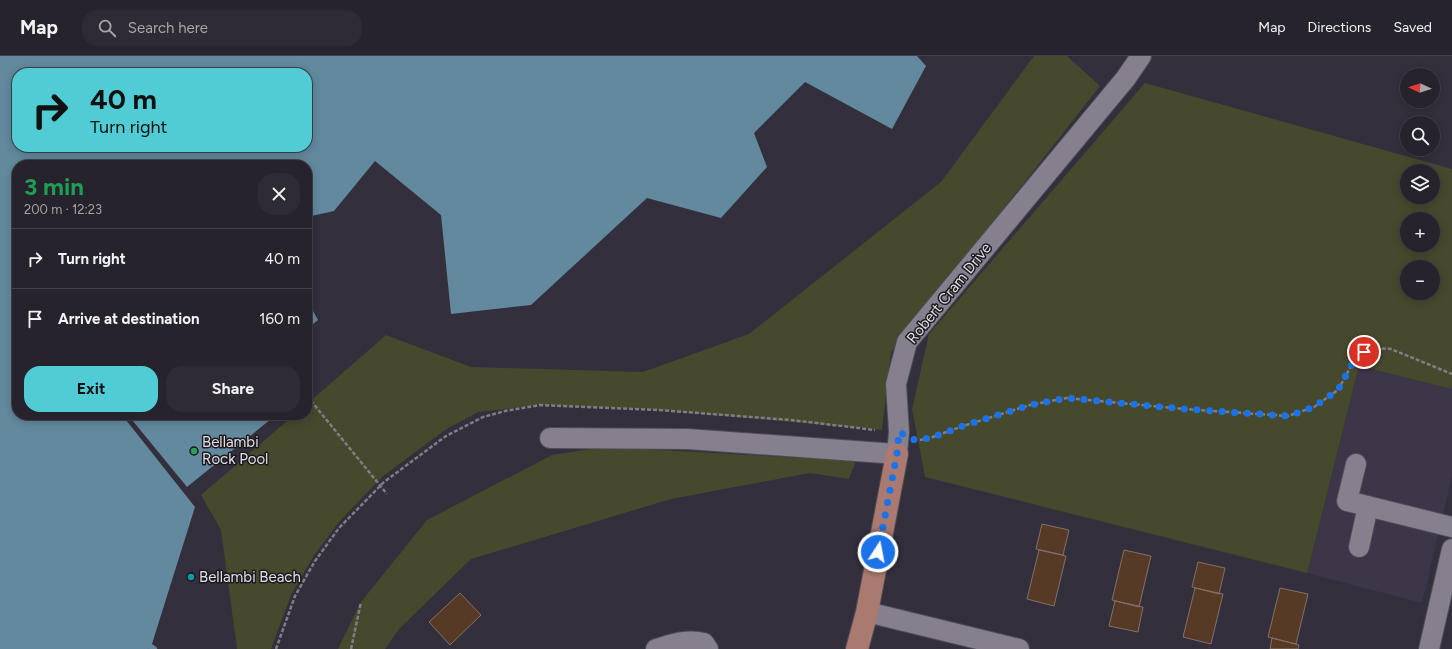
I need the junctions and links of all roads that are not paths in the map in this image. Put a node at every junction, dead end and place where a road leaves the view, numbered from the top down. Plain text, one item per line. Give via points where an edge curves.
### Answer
1 (1141, 56) edge
2 (550, 438) dead end
3 (897, 454) junction
4 (1356, 464) dead end
5 (1368, 506) junction
6 (1452, 527) edge
7 (1358, 547) dead end
8 (1452, 549) edge
9 (867, 612) junction
10 (656, 649) edge
11 (708, 649) edge
12 (857, 649) edge
13 (1019, 649) edge
14 (1429, 649) edge

1 - 3 street, Robert Cram Drive via 1126,78 907,342 896,384 899,432
2 - 3 street via 688,439
3 - 9 main road, Robert Cram Drive
4 - 5 street via 1348,501
5 - 6 street
5 - 7 street
8 - 14 street
9 - 12 main road, Robert Cram Drive
9 - 13 street
10 - 11 street via 692,641 704,643

